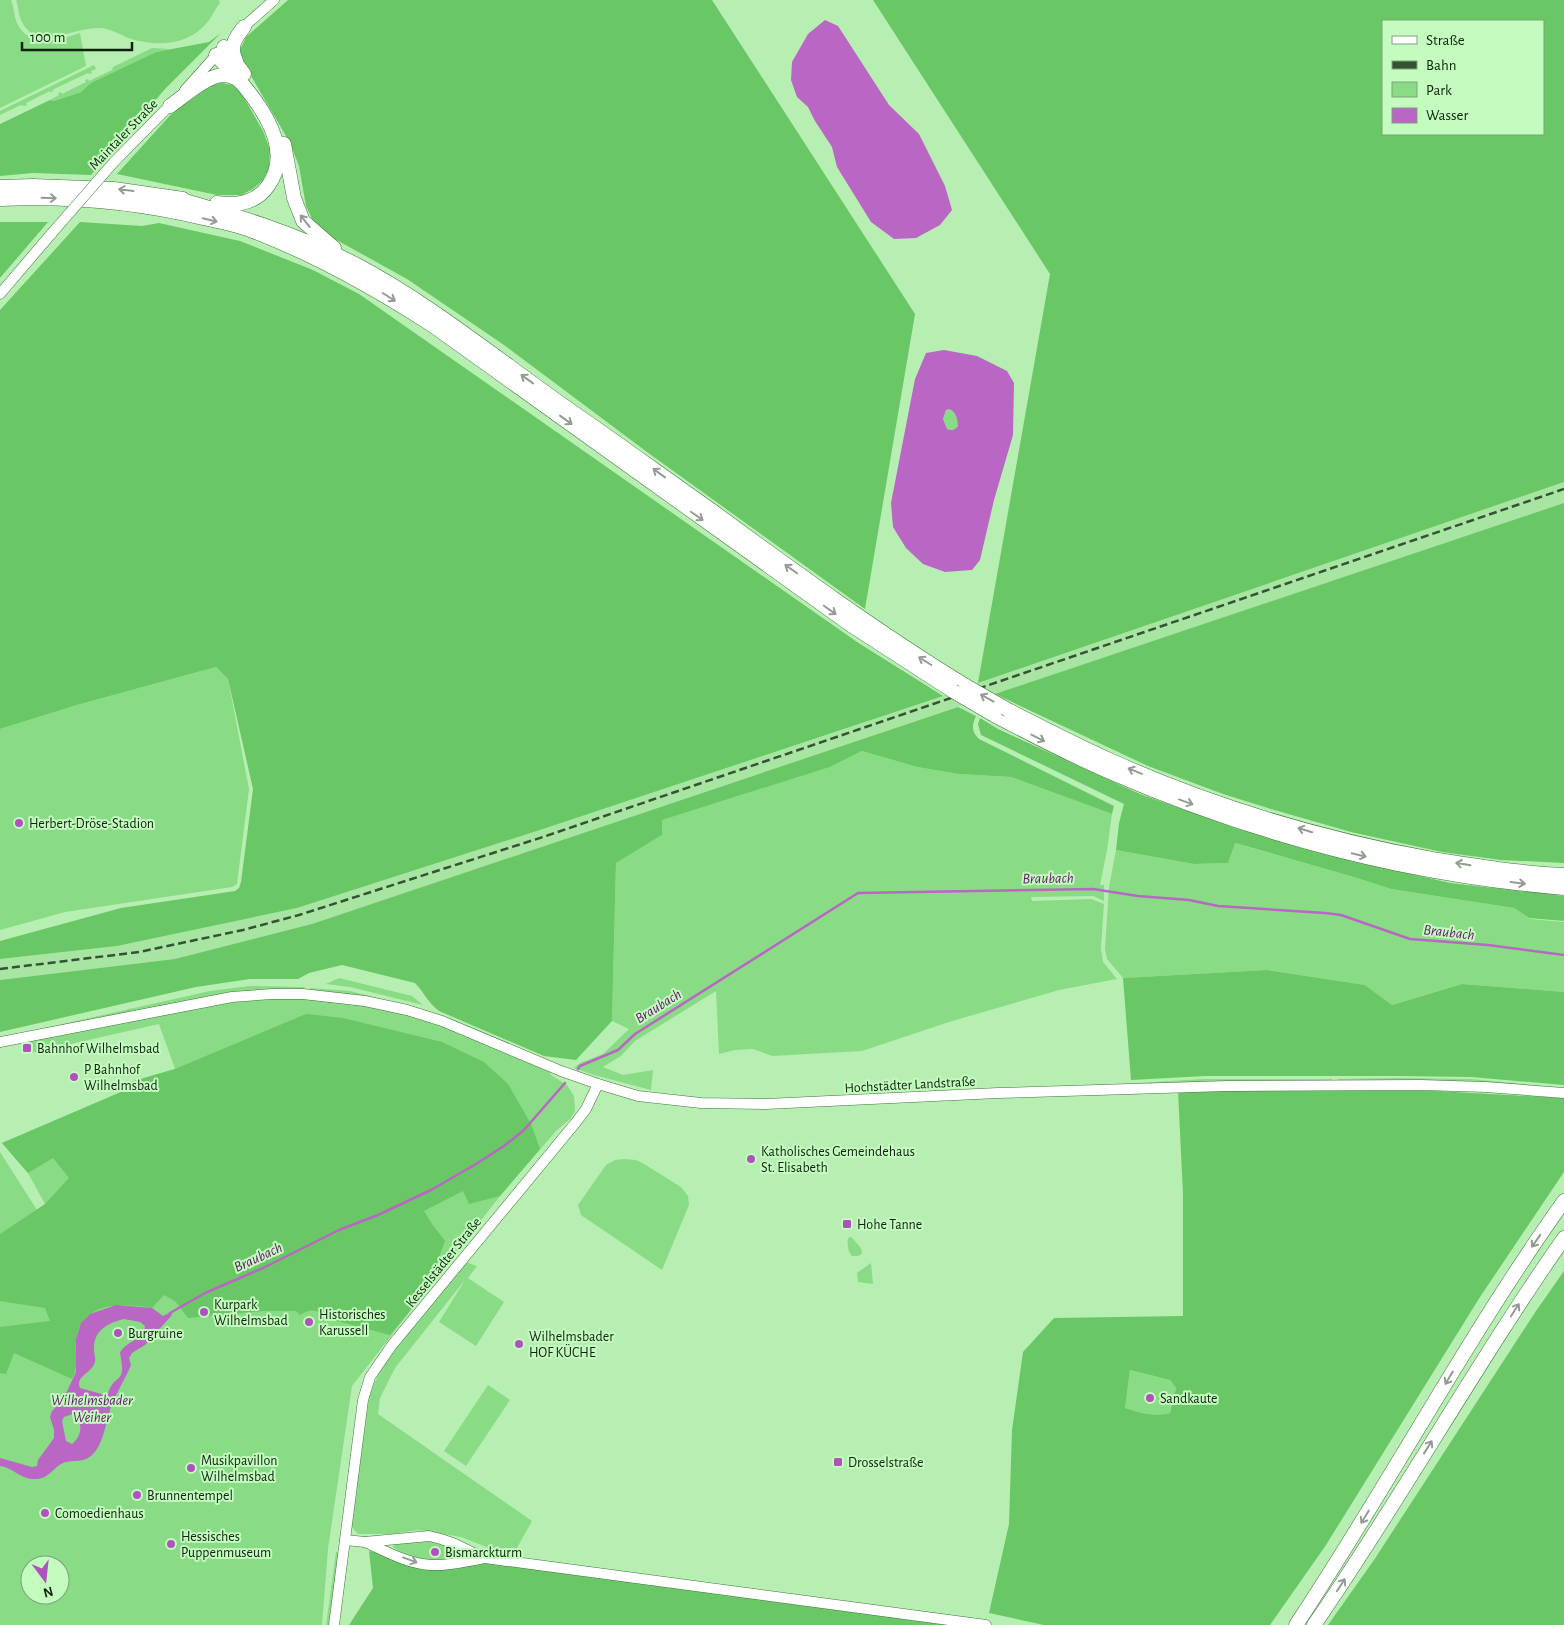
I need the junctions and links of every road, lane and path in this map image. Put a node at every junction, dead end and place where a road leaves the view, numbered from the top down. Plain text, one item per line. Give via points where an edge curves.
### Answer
1 (274, 0) edge
2 (244, 27) junction
3 (220, 51) junction
4 (241, 76) junction
5 (170, 106) junction
6 (0, 187) edge
7 (174, 198) junction
8 (0, 199) edge
9 (354, 264) junction
10 (0, 294) edge
11 (1564, 875) edge
12 (1564, 888) edge
13 (0, 1042) edge
14 (598, 1084) junction
15 (1564, 1093) edge
16 (1564, 1201) edge
17 (1564, 1238) edge
18 (345, 1540) junction
19 (365, 1542) junction
20 (485, 1558) junction
21 (334, 1625) edge
22 (986, 1625) edge
23 (1296, 1625) edge
24 (1314, 1625) edge

1 - 2 street, Maintaler Straße
2 - 3 street, Maintaler Straße
2 - 4 highway via 236,36 232,49
3 - 4 highway
3 - 5 street, Maintaler Straße
4 - 5 highway via 216,76
4 - 7 highway via 274,138 279,156 273,178 262,194 244,203 233,205
9 -> 4 highway via 303,221 294,198 284,144 274,122
5 - 10 street, Maintaler Straße, bridge via 114,162
7 -> 6 highway via 114,189
7 - 9 highway via 298,237
8 -> 12 highway, bridge via 108,202 180,213 246,228 347,273 432,325 851,625 994,715 1110,772 1244,823 1315,844 1398,864
11 -> 9 highway, bridge via 1446,861 1325,836 1223,804 1069,741 966,686 867,623 440,317
13 - 14 street, Hochstädter Landstraße via 232,997 272,994 322,996 381,1004 427,1016
14 - 15 street, Hochstädter Landstraße via 650,1098 745,1104 1227,1086 1421,1085
14 - 18 street, Kesselstädter Straße via 577,1121 392,1345 370,1377 363,1400
16 -> 23 highway via 1500,1295
24 -> 17 highway via 1517,1306
18 - 19 street
18 - 21 street, Kesselstädter Straße
19 -> 20 street via 408,1560 430,1565
19 - 20 street via 429,1536 441,1538
20 - 22 street

